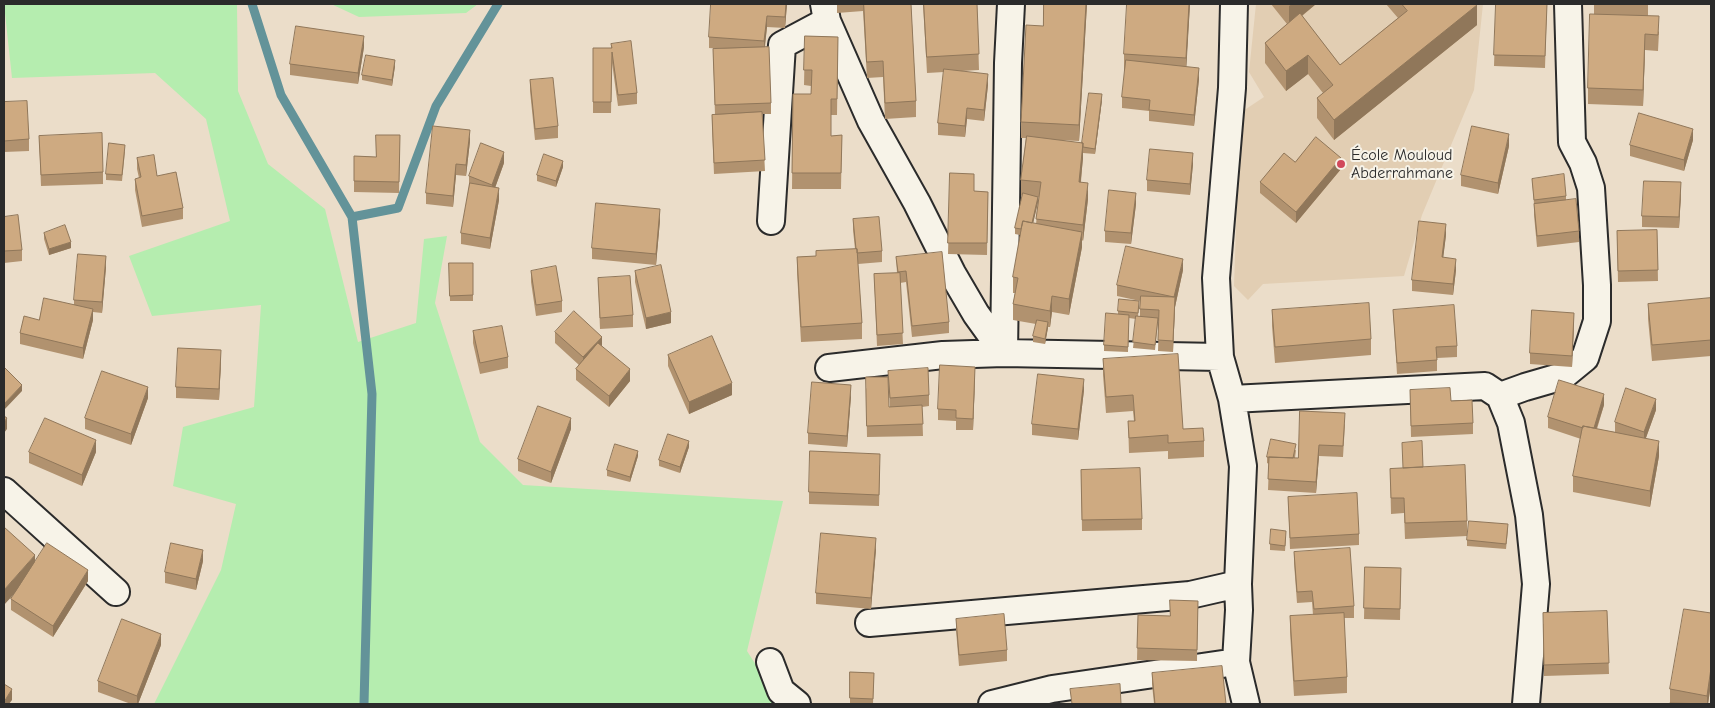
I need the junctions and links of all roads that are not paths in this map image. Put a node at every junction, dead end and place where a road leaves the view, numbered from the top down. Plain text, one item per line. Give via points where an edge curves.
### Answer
1 (1011, 4) edge
2 (1234, 4) edge
3 (1568, 4) edge
4 (826, 13) edge
5 (771, 221) dead end
6 (1004, 353) junction
7 (1220, 357) junction
8 (829, 368) dead end
9 (1500, 396) junction
10 (1232, 399) junction
11 (4, 491) edge
12 (1238, 584) junction
13 (116, 592) dead end
14 (869, 623) dead end
15 (770, 662) dead end
16 (1236, 662) junction
17 (797, 704) edge
18 (992, 704) edge
19 (1246, 704) edge
20 (1526, 704) edge

1 - 6 street
2 - 7 street via 1232,88 1216,278
3 - 9 street via 1572,142 1590,188 1597,321 1585,358 1563,376
4 - 5 street via 782,46
4 - 6 street via 871,121 952,273
6 - 7 street
6 - 8 street via 943,355
7 - 10 street
9 - 10 street via 1485,386
9 - 20 street via 1511,423 1522,475 1536,584
10 - 12 street via 1243,466
11 - 13 street
12 - 14 street via 1190,595
12 - 16 street
15 - 17 street via 781,691
16 - 18 street via 1052,689
16 - 19 street

